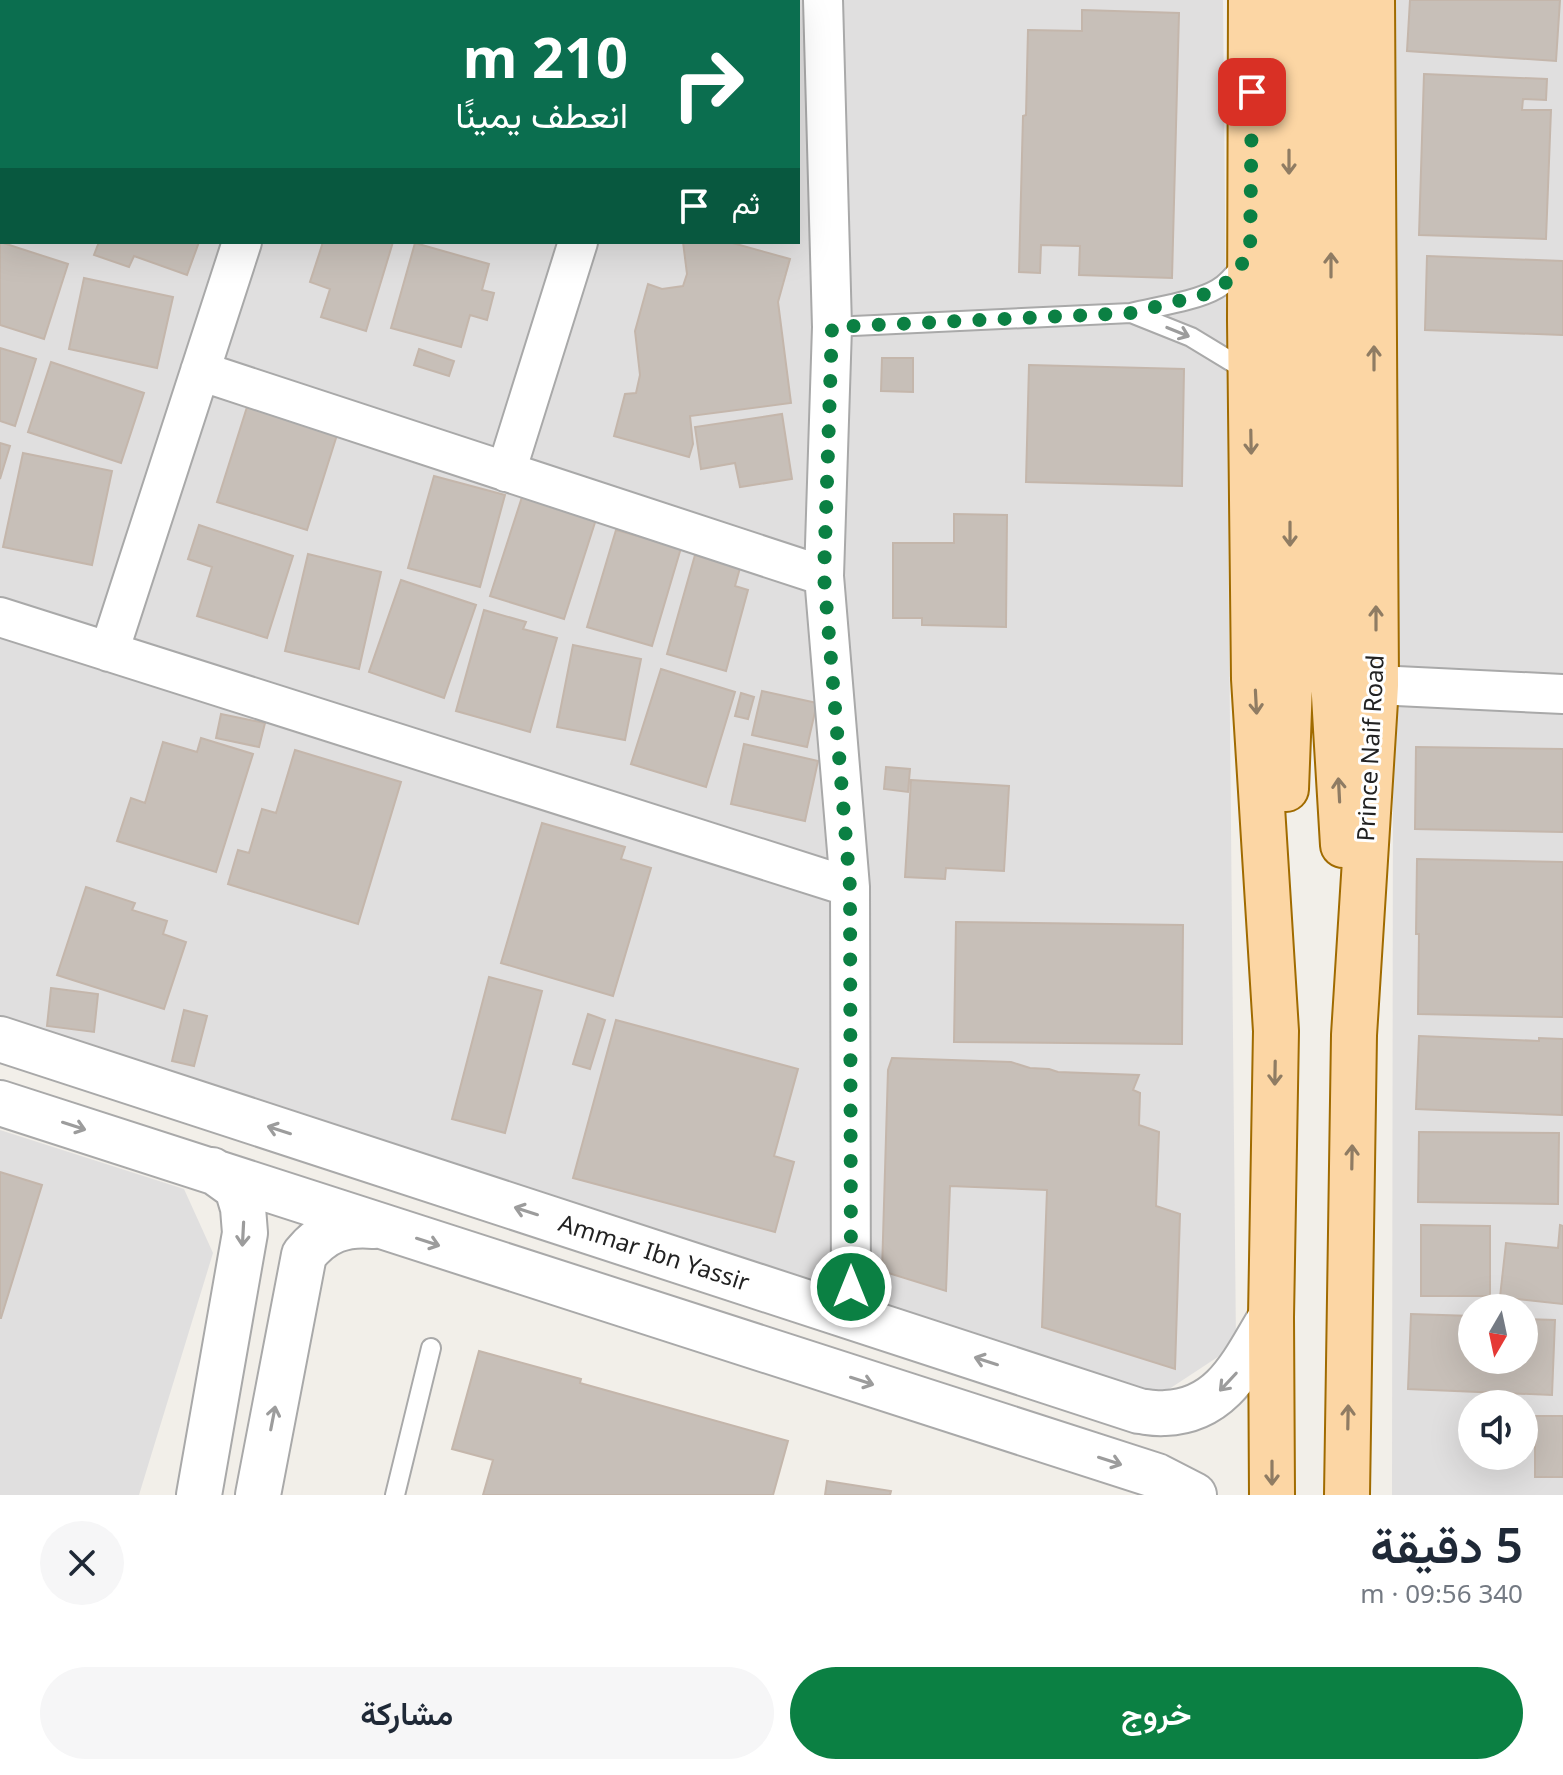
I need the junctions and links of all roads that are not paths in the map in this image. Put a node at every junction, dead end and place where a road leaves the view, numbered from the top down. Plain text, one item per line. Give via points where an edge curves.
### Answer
1 (823, 0) edge
2 (1251, 0) edge
3 (1288, 0) edge
4 (1329, 0) edge
5 (1372, 0) edge
6 (241, 244) edge
7 (577, 244) edge
8 (1250, 254) junction
9 (1131, 313) junction
10 (832, 327) junction
11 (200, 371) junction
12 (1250, 374) junction
13 (506, 472) junction
14 (824, 576) junction
15 (0, 617) edge
16 (109, 652) junction
17 (1376, 685) junction
18 (1563, 694) edge
19 (850, 887) junction
20 (1276, 1031) junction
21 (1354, 1035) junction
22 (0, 1039) edge
23 (0, 1103) edge
24 (212, 1170) junction
25 (382, 1227) junction
26 (542, 1278) junction
27 (1271, 1317) junction
28 (851, 1318) junction
29 (431, 1348) dead end
30 (199, 1495) edge
31 (258, 1495) edge
32 (395, 1495) edge
33 (1194, 1495) edge
34 (1272, 1495) edge
35 (1347, 1495) edge

1 - 10 street
2 - 8 main road
3 -> 20 main road via 1290,684
21 -> 4 main road via 1333,679
17 -> 5 main road, Prince Naif Road
6 - 11 street
7 - 13 street
8 - 9 lane via 1218,289
8 - 12 main road
9 - 10 lane
9 -> 12 lane via 1191,337
10 - 14 street
11 - 13 street
11 - 16 street
12 -> 20 main road via 1254,679
13 - 14 street
14 - 19 street
15 - 16 street
16 - 19 street
17 - 18 street
17 - 21 main road, Prince Naif Road
19 - 28 street
20 -> 27 main road
35 -> 21 main road, Prince Naif Road
28 -> 22 street, Ammar Ibn Yassir
23 -> 24 street
24 - 25 street
24 -> 30 street via 237,1188 245,1233
25 -> 26 street
31 -> 25 street via 304,1255 332,1231
26 - 28 street via 664,1293 819,1342 846,1331
26 -> 33 street via 1157,1476
27 -> 28 street, Ammar Ibn Yassir via 1234,1379 1212,1399 1164,1413 1139,1411
27 -> 34 main road
29 - 32 lane

